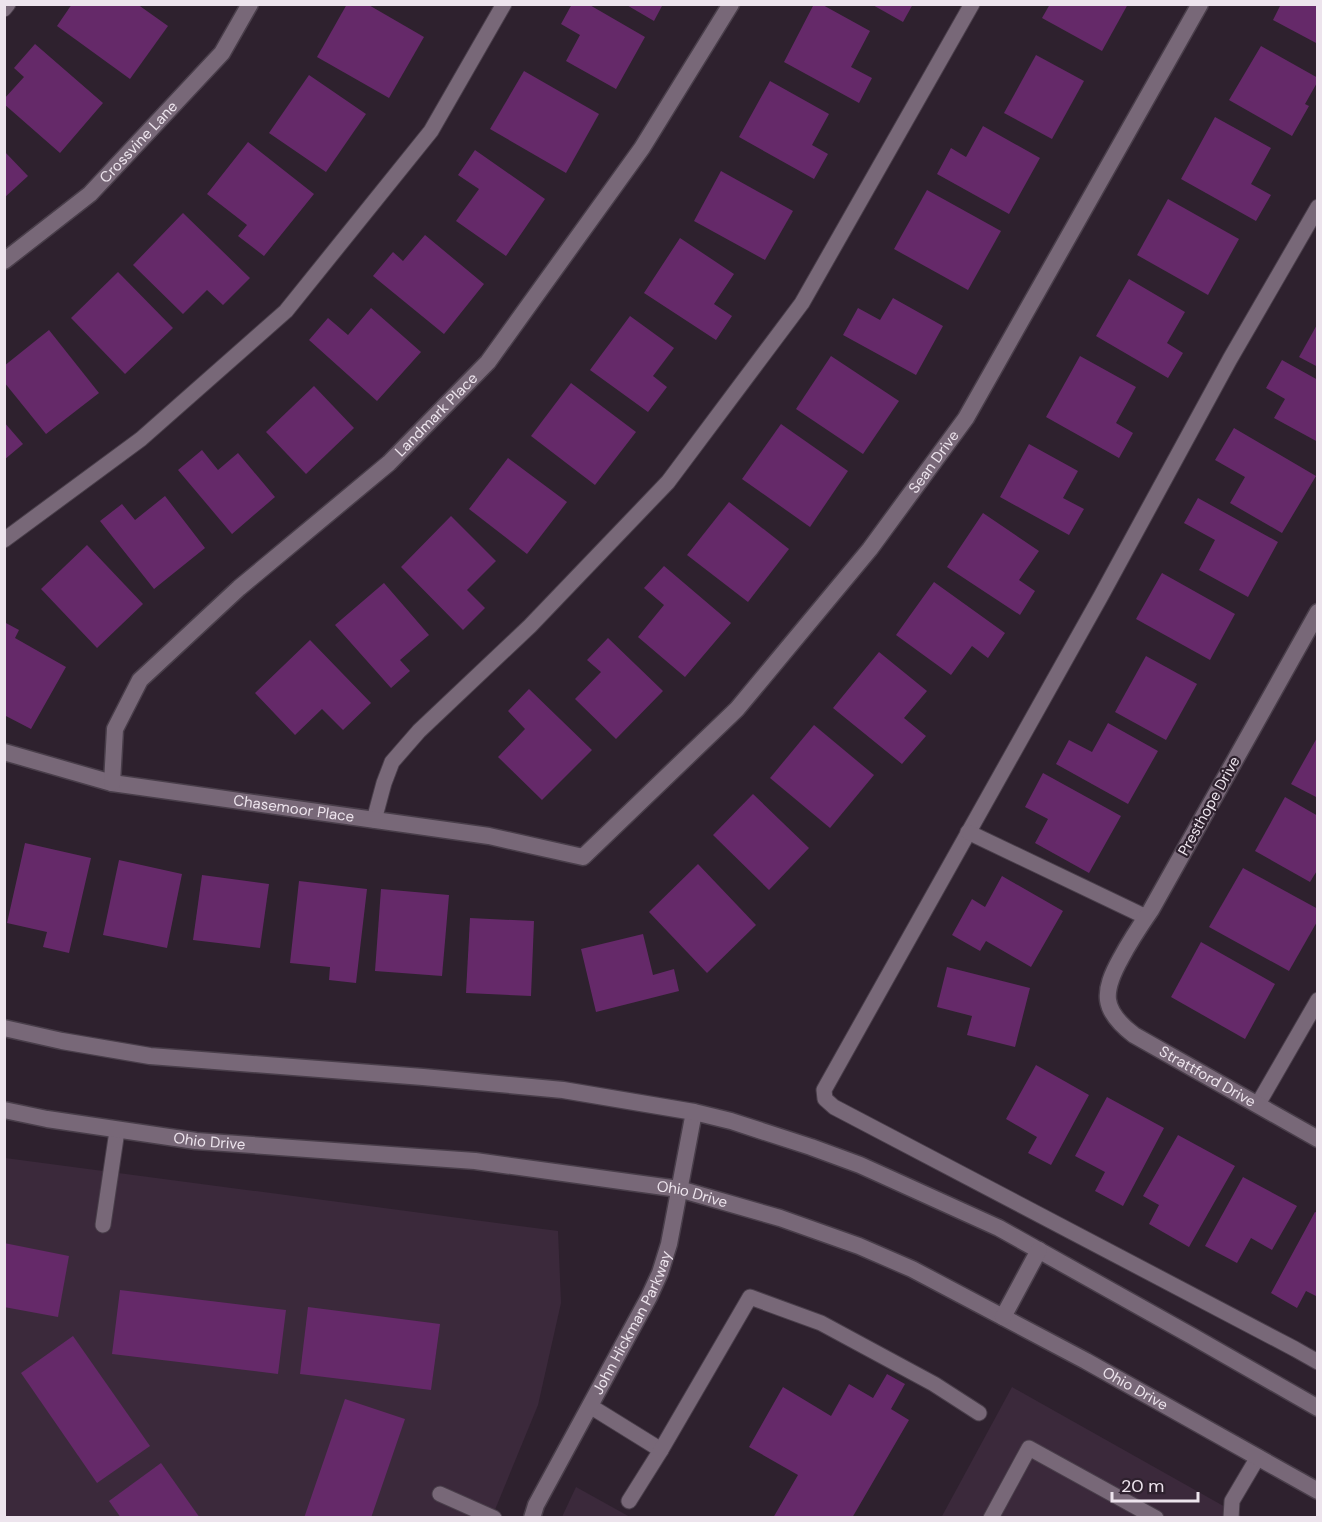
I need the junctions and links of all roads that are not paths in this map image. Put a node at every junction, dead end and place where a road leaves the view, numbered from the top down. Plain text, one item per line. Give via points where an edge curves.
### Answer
1 (8, 4) edge
2 (250, 4) edge
3 (504, 4) edge
4 (731, 4) edge
5 (972, 4) edge
6 (1200, 4) edge
7 (4, 9) edge
8 (1317, 207) edge
9 (4, 261) edge
10 (4, 540) edge
11 (1317, 612) edge
12 (4, 752) edge
13 (112, 783) junction
14 (374, 820) junction
15 (968, 832) junction
16 (583, 857) joint
17 (1146, 917) junction
18 (1317, 1000) edge
19 (1108, 1001) joint
20 (4, 1028) edge
21 (1258, 1104) junction
22 (4, 1110) edge
23 (694, 1112) junction
24 (117, 1131) junction
25 (1317, 1138) edge
26 (679, 1189) junction
27 (103, 1226) dead end
28 (1039, 1250) junction
29 (1003, 1317) junction
30 (1317, 1362) edge
31 (590, 1406) junction
32 (1317, 1408) edge
33 (979, 1413) dead end
34 (662, 1450) junction
35 (1258, 1457) junction
36 (1317, 1491) edge
37 (440, 1494) dead end
38 (629, 1501) dead end
39 (494, 1518) edge
40 (532, 1518) edge
41 (991, 1518) edge
42 (1155, 1518) edge
43 (1231, 1518) edge

1 - 7 lane
2 - 9 street, Crossvine Lane via 222,54 90,194
3 - 10 lane via 431,131 286,311 141,439
4 - 13 street, Landmark Place via 642,148 488,362 389,463 239,588 140,680 115,729
5 - 14 lane via 802,303 668,482 392,762
6 - 16 street, Sean Drive via 966,418 870,549 737,709
8 - 15 lane
11 - 17 street, Presthope Drive
12 - 13 street, Chasemoor Place
13 - 14 street, Chasemoor Place
14 - 16 street, Chasemoor Place via 489,836
15 - 17 lane
15 - 30 lane via 824,1090 825,1099
17 - 19 street, Presthope Drive via 1111,976 1106,991
18 - 21 lane
19 - 21 street, Strattford Drive via 1112,1014 1134,1035
20 - 23 street via 150,1056 551,1089
21 - 25 street, Strattford Drive
22 - 24 street, Ohio Drive
23 - 26 street, John Hickman Parkway
23 - 28 street via 860,1165
24 - 26 street, Ohio Drive via 196,1141 486,1162
24 - 27 lane
26 - 29 street, Ohio Drive via 859,1246
26 - 31 street, John Hickman Parkway via 660,1273
28 - 29 street
28 - 32 street
29 - 35 street, Ohio Drive
31 - 34 lane
31 - 40 street, John Hickman Parkway
33 - 34 lane via 821,1323 750,1297
34 - 38 lane
35 - 36 street, Ohio Drive
35 - 43 lane via 1232,1501
37 - 39 lane
41 - 42 lane via 1029,1448

